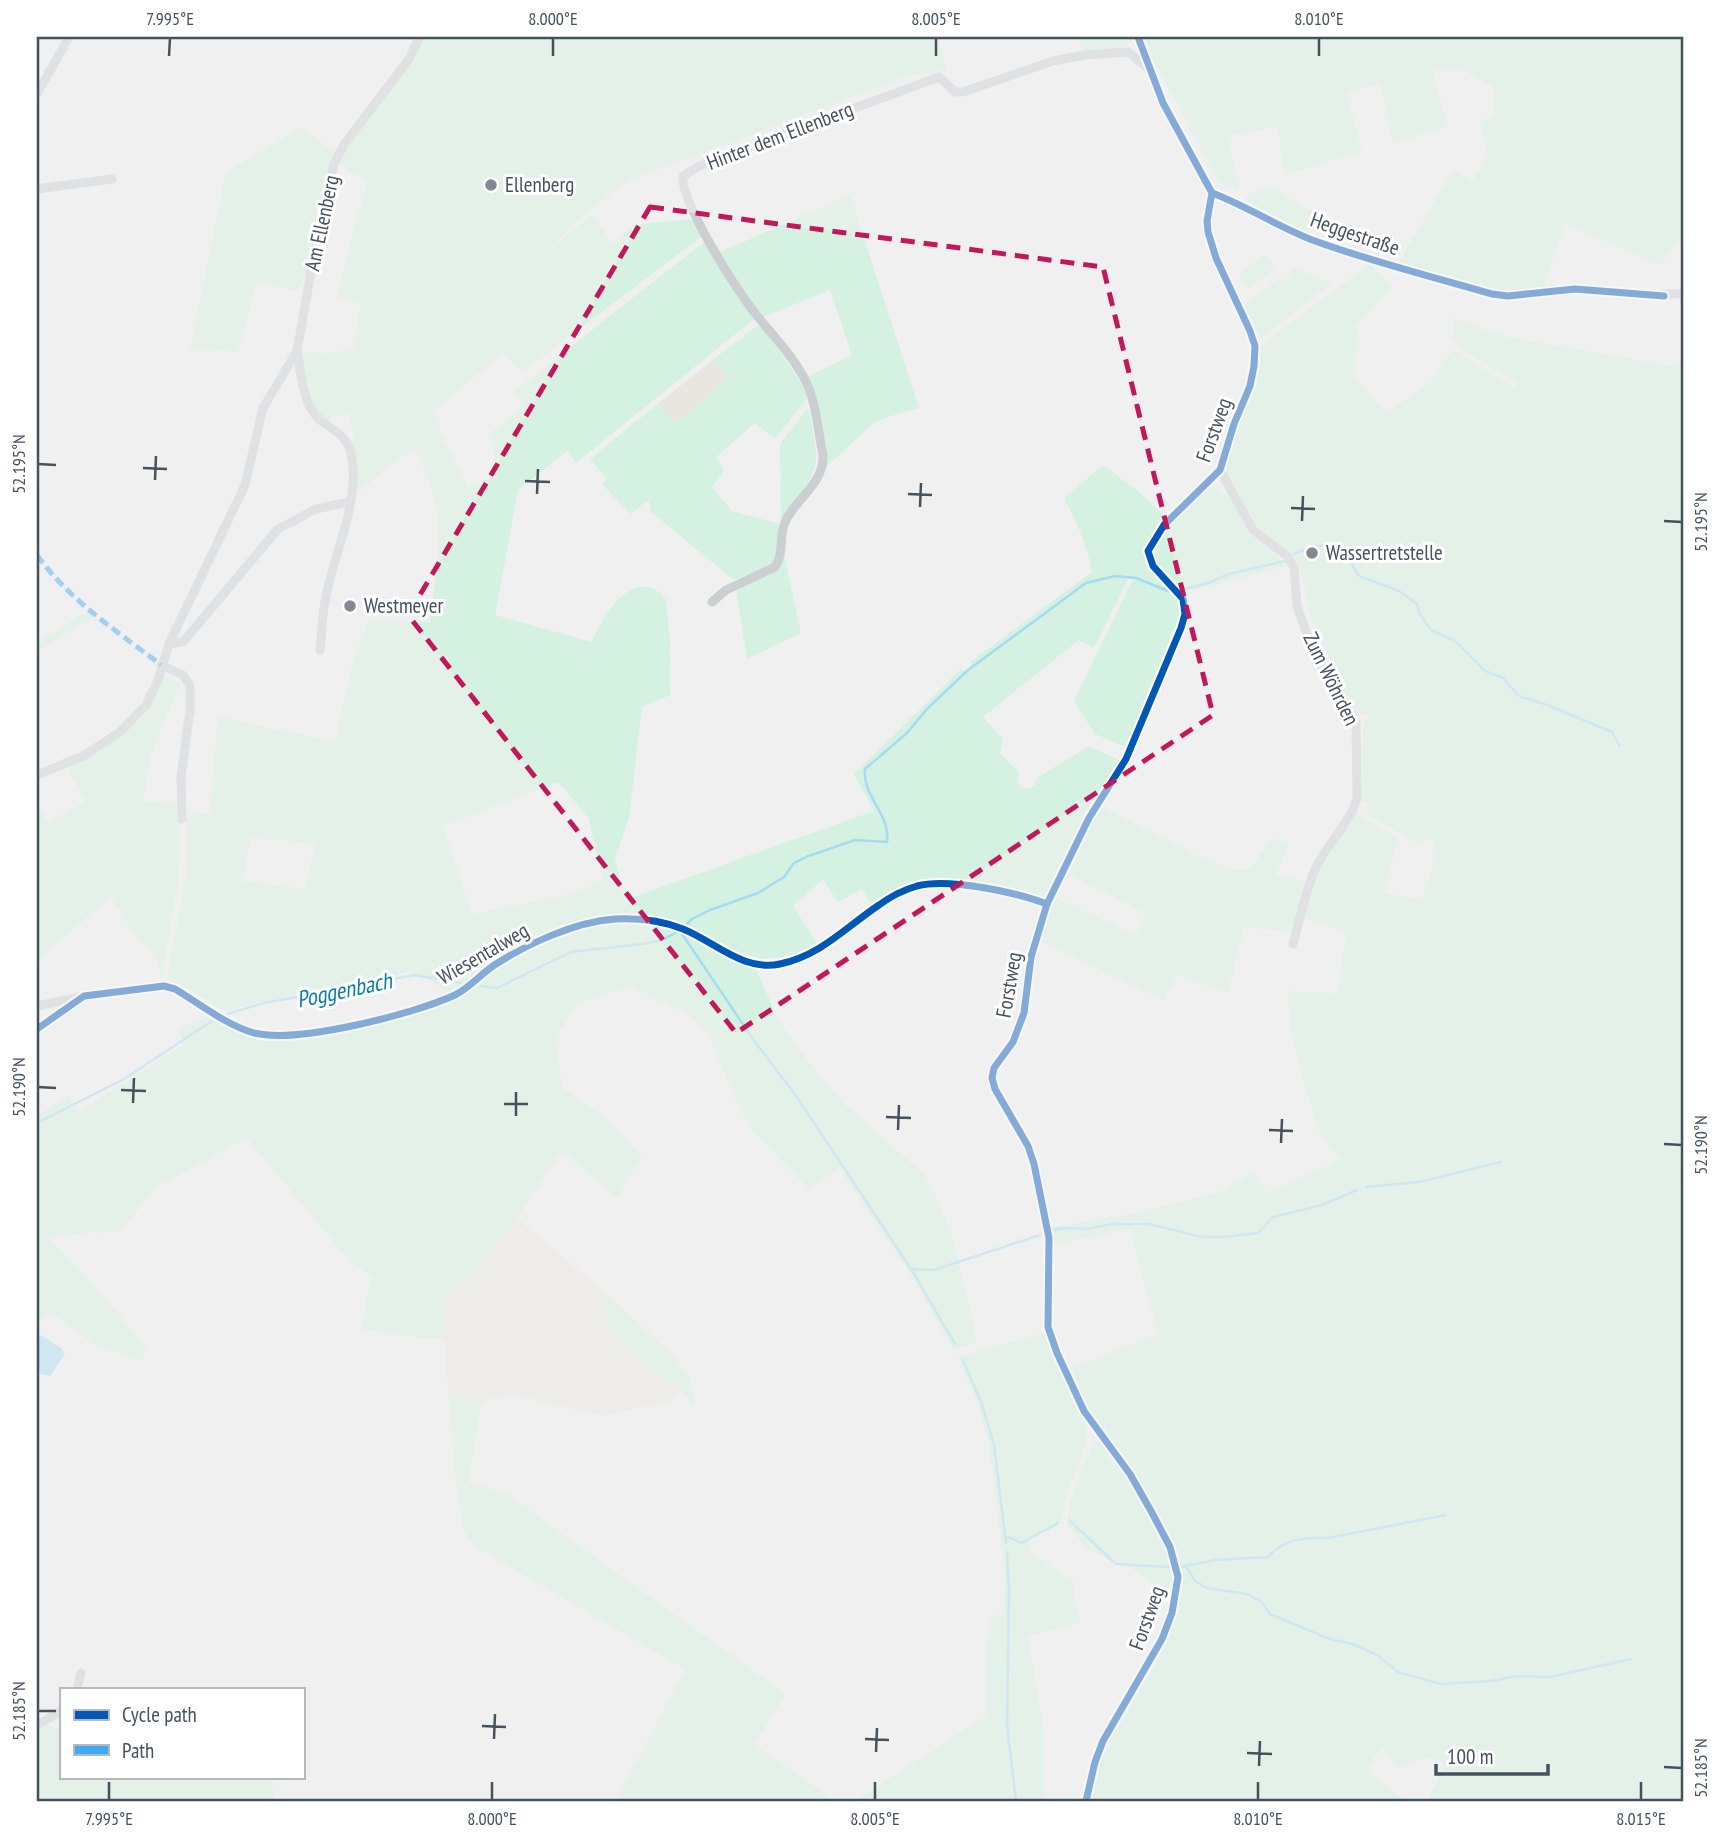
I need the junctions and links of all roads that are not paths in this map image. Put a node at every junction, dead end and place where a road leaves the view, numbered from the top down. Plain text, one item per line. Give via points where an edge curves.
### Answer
1 (69, 37) edge
2 (420, 37) edge
3 (1138, 37) edge
4 (1128, 52) junction
5 (1149, 69) junction
6 (37, 94) edge
7 (112, 178) dead end
8 (37, 189) edge
9 (1212, 193) junction
10 (1683, 293) edge
11 (297, 351) junction
12 (1220, 470) junction
13 (349, 502) junction
14 (712, 602) dead end
15 (169, 644) junction
16 (320, 650) dead end
17 (161, 665) junction
18 (37, 775) edge
19 (182, 819) dead end
20 (1047, 904) junction
21 (1293, 944) dead end
22 (84, 996) junction
23 (37, 1006) edge
24 (37, 1028) edge
25 (81, 1673) dead end
26 (77, 1688) edge
27 (60, 1712) edge
28 (37, 1725) edge
29 (1086, 1801) edge

1 - 6 street
2 - 11 street, Am Ellenberg via 334,164
3 - 4 street
3 - 5 street
4 - 5 street
4 - 14 street, Hinter dem Ellenberg via 1053,61 963,92 955,92 939,77 701,165 683,176 695,217 749,306 808,387 823,455 820,475 786,520 775,567 726,590
5 - 9 street
7 - 8 street
9 - 10 street, Heggestraße via 1312,240 1492,294 1561,289 1659,296
9 - 12 street, Forstweg via 1208,232 1255,346 1250,386
11 - 13 street, Am Ellenberg via 307,401 316,416 345,437 352,482
11 - 15 street, Am Ellenberg via 264,408 244,485
12 - 20 street, Forstweg via 1150,545 1153,566 1183,599 1181,628 1126,759 1089,818
12 - 21 street, Zum Wöhrden via 1253,530 1292,562 1297,606 1315,656 1356,723 1354,810 1319,861
13 - 15 street via 316,509 278,529 183,642
13 - 16 street, Am Ellenberg via 326,597
15 - 17 street, Am Ellenberg
17 - 18 street, Am Ellenberg via 146,705 120,733
17 - 19 street via 183,675 190,686 181,776
20 - 22 street, Wiesentalweg via 990,890 918,886 880,904 816,952 762,966 682,929 611,919 529,944 456,994 388,1017 320,1032 255,1033 164,986
20 - 29 street, Forstweg via 1031,957 1020,1027 992,1078 1034,1164 1048,1238 1048,1327 1057,1353 1084,1411 1151,1511 1170,1548 1178,1577 1162,1639 1103,1741
22 - 23 street, Wiesentalweg
22 - 24 street
25 - 26 street
27 - 28 street

